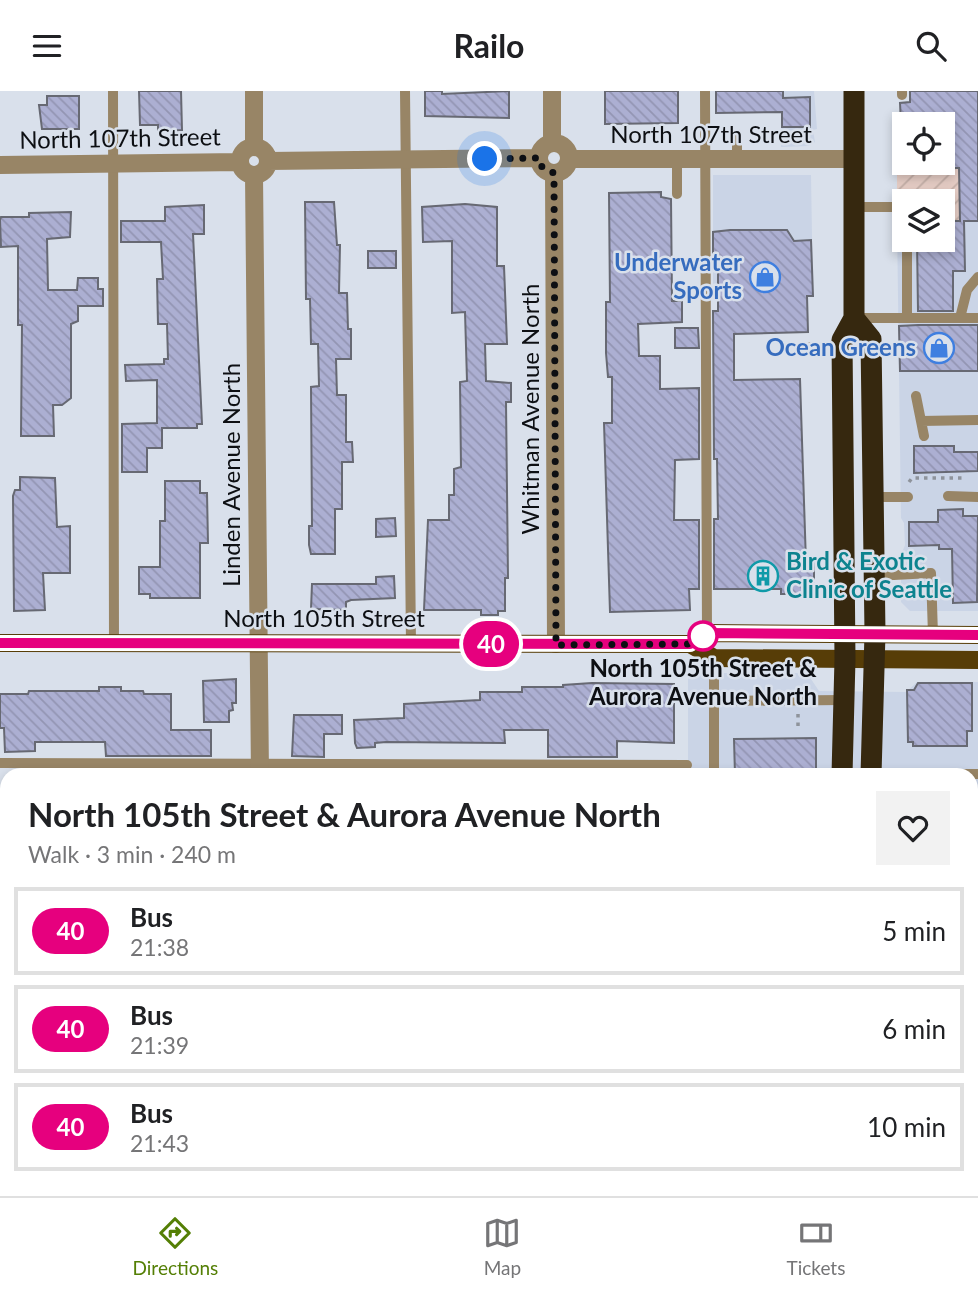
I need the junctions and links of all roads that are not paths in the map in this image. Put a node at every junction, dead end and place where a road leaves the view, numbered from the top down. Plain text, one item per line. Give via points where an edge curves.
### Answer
1 (113, 91) edge
2 (254, 91) edge
3 (405, 91) edge
4 (552, 91) edge
5 (705, 91) edge
6 (854, 91) edge
7 (737, 134) dead end
8 (552, 143) junction
9 (254, 147) junction
10 (539, 158) junction
11 (569, 159) junction
12 (854, 159) junction
13 (405, 160) junction
14 (705, 160) junction
15 (737, 160) junction
16 (268, 161) junction
17 (677, 161) junction
18 (240, 162) junction
19 (115, 163) junction
20 (0, 165) edge
21 (554, 173) junction
22 (254, 175) junction
23 (677, 194) dead end
24 (854, 207) junction
25 (892, 207) edge
26 (907, 252) edge
27 (978, 277) edge
28 (854, 318) junction
29 (907, 318) junction
30 (960, 318) junction
31 (978, 318) edge
32 (811, 347) dead end
33 (842, 347) junction
34 (916, 396) dead end
35 (978, 420) edge
36 (921, 421) junction
37 (924, 436) dead end
38 (947, 496) dead end
39 (978, 496) edge
40 (874, 497) junction
41 (908, 497) dead end
42 (875, 576) junction
43 (707, 633) junction
44 (844, 633) junction
45 (875, 633) junction
46 (933, 635) junction
47 (978, 635) edge
48 (0, 643) edge
49 (114, 643) junction
50 (258, 644) junction
51 (411, 644) junction
52 (690, 644) junction
53 (556, 645) junction
54 (714, 658) junction
55 (845, 659) junction
56 (875, 659) junction
57 (978, 660) edge
58 (843, 699) junction
59 (714, 701) junction
60 (0, 763) edge
61 (687, 765) dead end
62 (186, 768) edge
63 (260, 768) edge
64 (431, 768) edge
65 (714, 768) edge
66 (842, 768) edge
67 (872, 768) edge

1 - 19 lane
2 - 9 street
3 - 13 lane
4 - 8 street
5 - 14 lane
6 - 12 highway
7 - 15 lane
8 - 10 street via 542,149
8 - 11 street via 563,147
9 - 16 street via 263,150
9 - 18 street via 242,153
10 - 13 street
10 - 21 street via 542,167
11 - 17 street, North 107th Street
11 - 21 street via 565,168
12 - 15 street, North 107th Street
12 - 24 highway
13 - 16 street
13 - 51 lane
14 - 15 street, North 107th Street
14 - 17 street, North 107th Street
14 - 43 lane
16 - 22 street via 264,171
17 - 23 lane
18 - 19 street, North 107th Street
18 - 22 street via 243,170
19 - 20 street, North 107th Street
19 - 49 lane
21 - 53 street, Whitman Avenue North
22 - 50 street, Linden Avenue North
24 - 25 lane
24 - 28 highway
26 - 29 lane
27 - 30 lane via 967,290
28 - 29 lane
28 - 33 highway
28 - 40 highway via 871,339
29 - 30 lane
30 - 31 lane
32 - 33 lane
33 - 44 highway
34 - 36 lane
35 - 36 lane
36 - 37 lane
38 - 39 lane
40 - 41 lane
40 - 42 highway
42 - 45 highway
42 - 46 lane via 931,573
43 - 44 main road
43 - 52 main road
44 - 45 main road
44 - 55 highway
45 - 46 main road
45 - 56 highway
46 - 47 main road
48 - 49 main road, North 105th Street
49 - 50 main road, North 105th Street
50 - 51 main road, North 105th Street
50 - 63 street, Linden Avenue North
51 - 53 main road, North 105th Street
52 - 53 main road, North 105th Street
52 - 54 main road
54 - 55 main road
54 - 59 lane
55 - 56 main road
55 - 58 highway
56 - 57 main road
56 - 67 highway
58 - 59 lane
58 - 66 highway
59 - 65 lane
60 - 62 lane
61 - 64 lane

